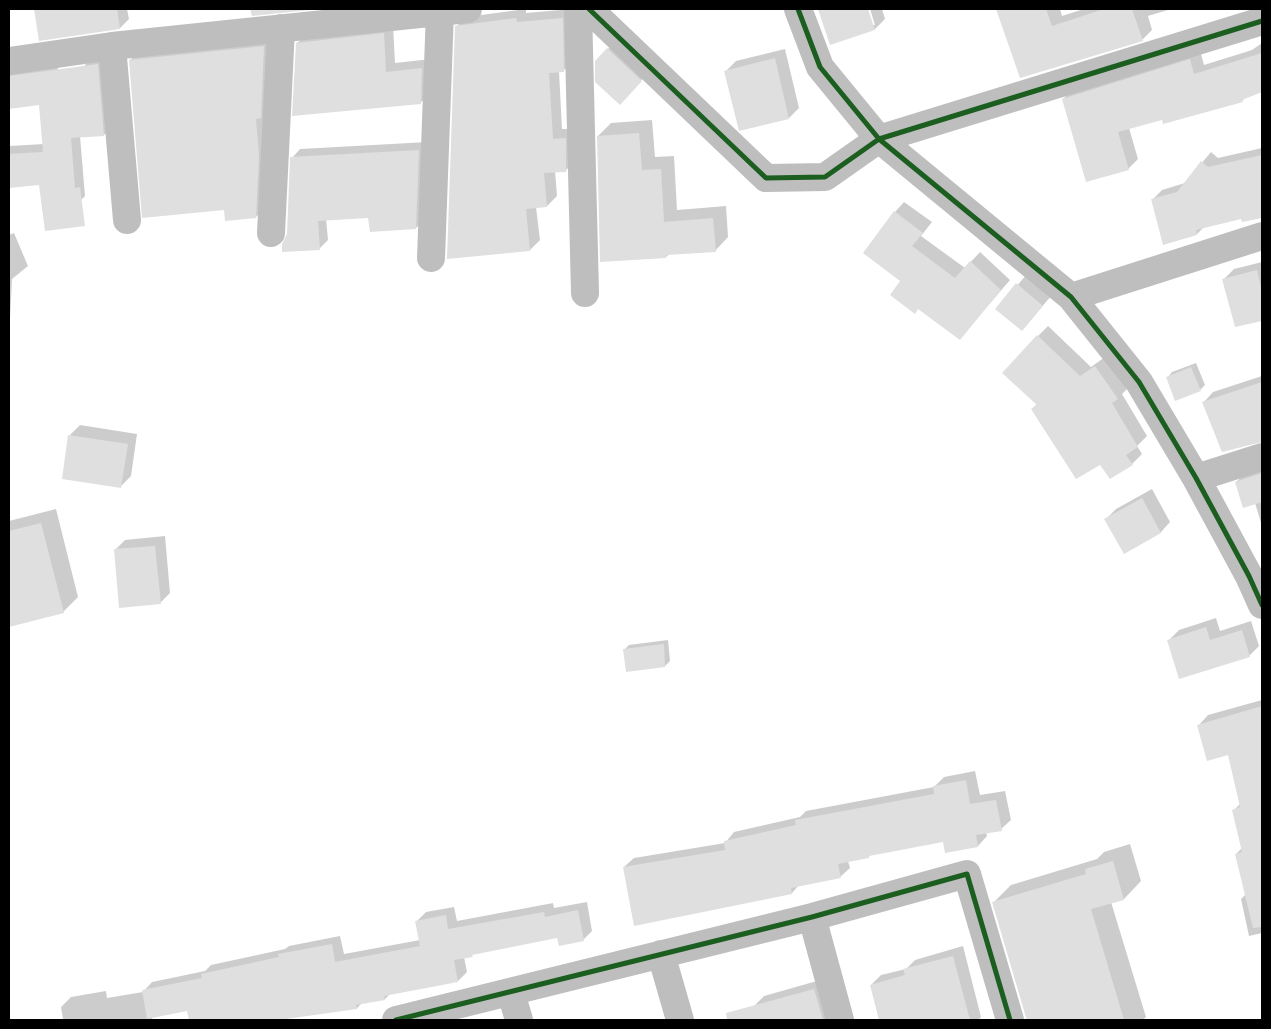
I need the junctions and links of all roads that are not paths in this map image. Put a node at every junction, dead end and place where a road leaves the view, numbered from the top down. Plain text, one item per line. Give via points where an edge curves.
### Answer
1 (468, 9) edge
2 (578, 9) edge
3 (589, 9) edge
4 (798, 9) edge
5 (440, 11) junction
6 (1262, 20) edge
7 (281, 28) junction
8 (112, 46) junction
9 (9, 61) edge
10 (879, 139) junction
11 (127, 220) dead end
12 (271, 233) dead end
13 (1262, 236) edge
14 (432, 258) dead end
15 (585, 293) dead end
16 (1071, 298) junction
17 (1262, 457) edge
18 (1196, 478) junction
19 (1262, 605) edge
20 (812, 917) junction
21 (661, 954) junction
22 (511, 993) junction
23 (396, 1020) edge
24 (519, 1020) edge
25 (680, 1020) edge
26 (840, 1020) edge
27 (1010, 1020) edge

1 - 5 street
2 - 15 street
3 - 10 street via 766,178 825,177
4 - 10 street via 820,67
5 - 7 street
5 - 14 street
6 - 10 street
7 - 8 street
7 - 12 street
8 - 9 street
8 - 11 street
10 - 16 street
13 - 16 street
16 - 18 street via 1139,382
17 - 18 street
18 - 19 street
20 - 21 street
20 - 26 street
20 - 27 street via 967,874
21 - 22 street
21 - 25 street
22 - 23 street
22 - 24 street

